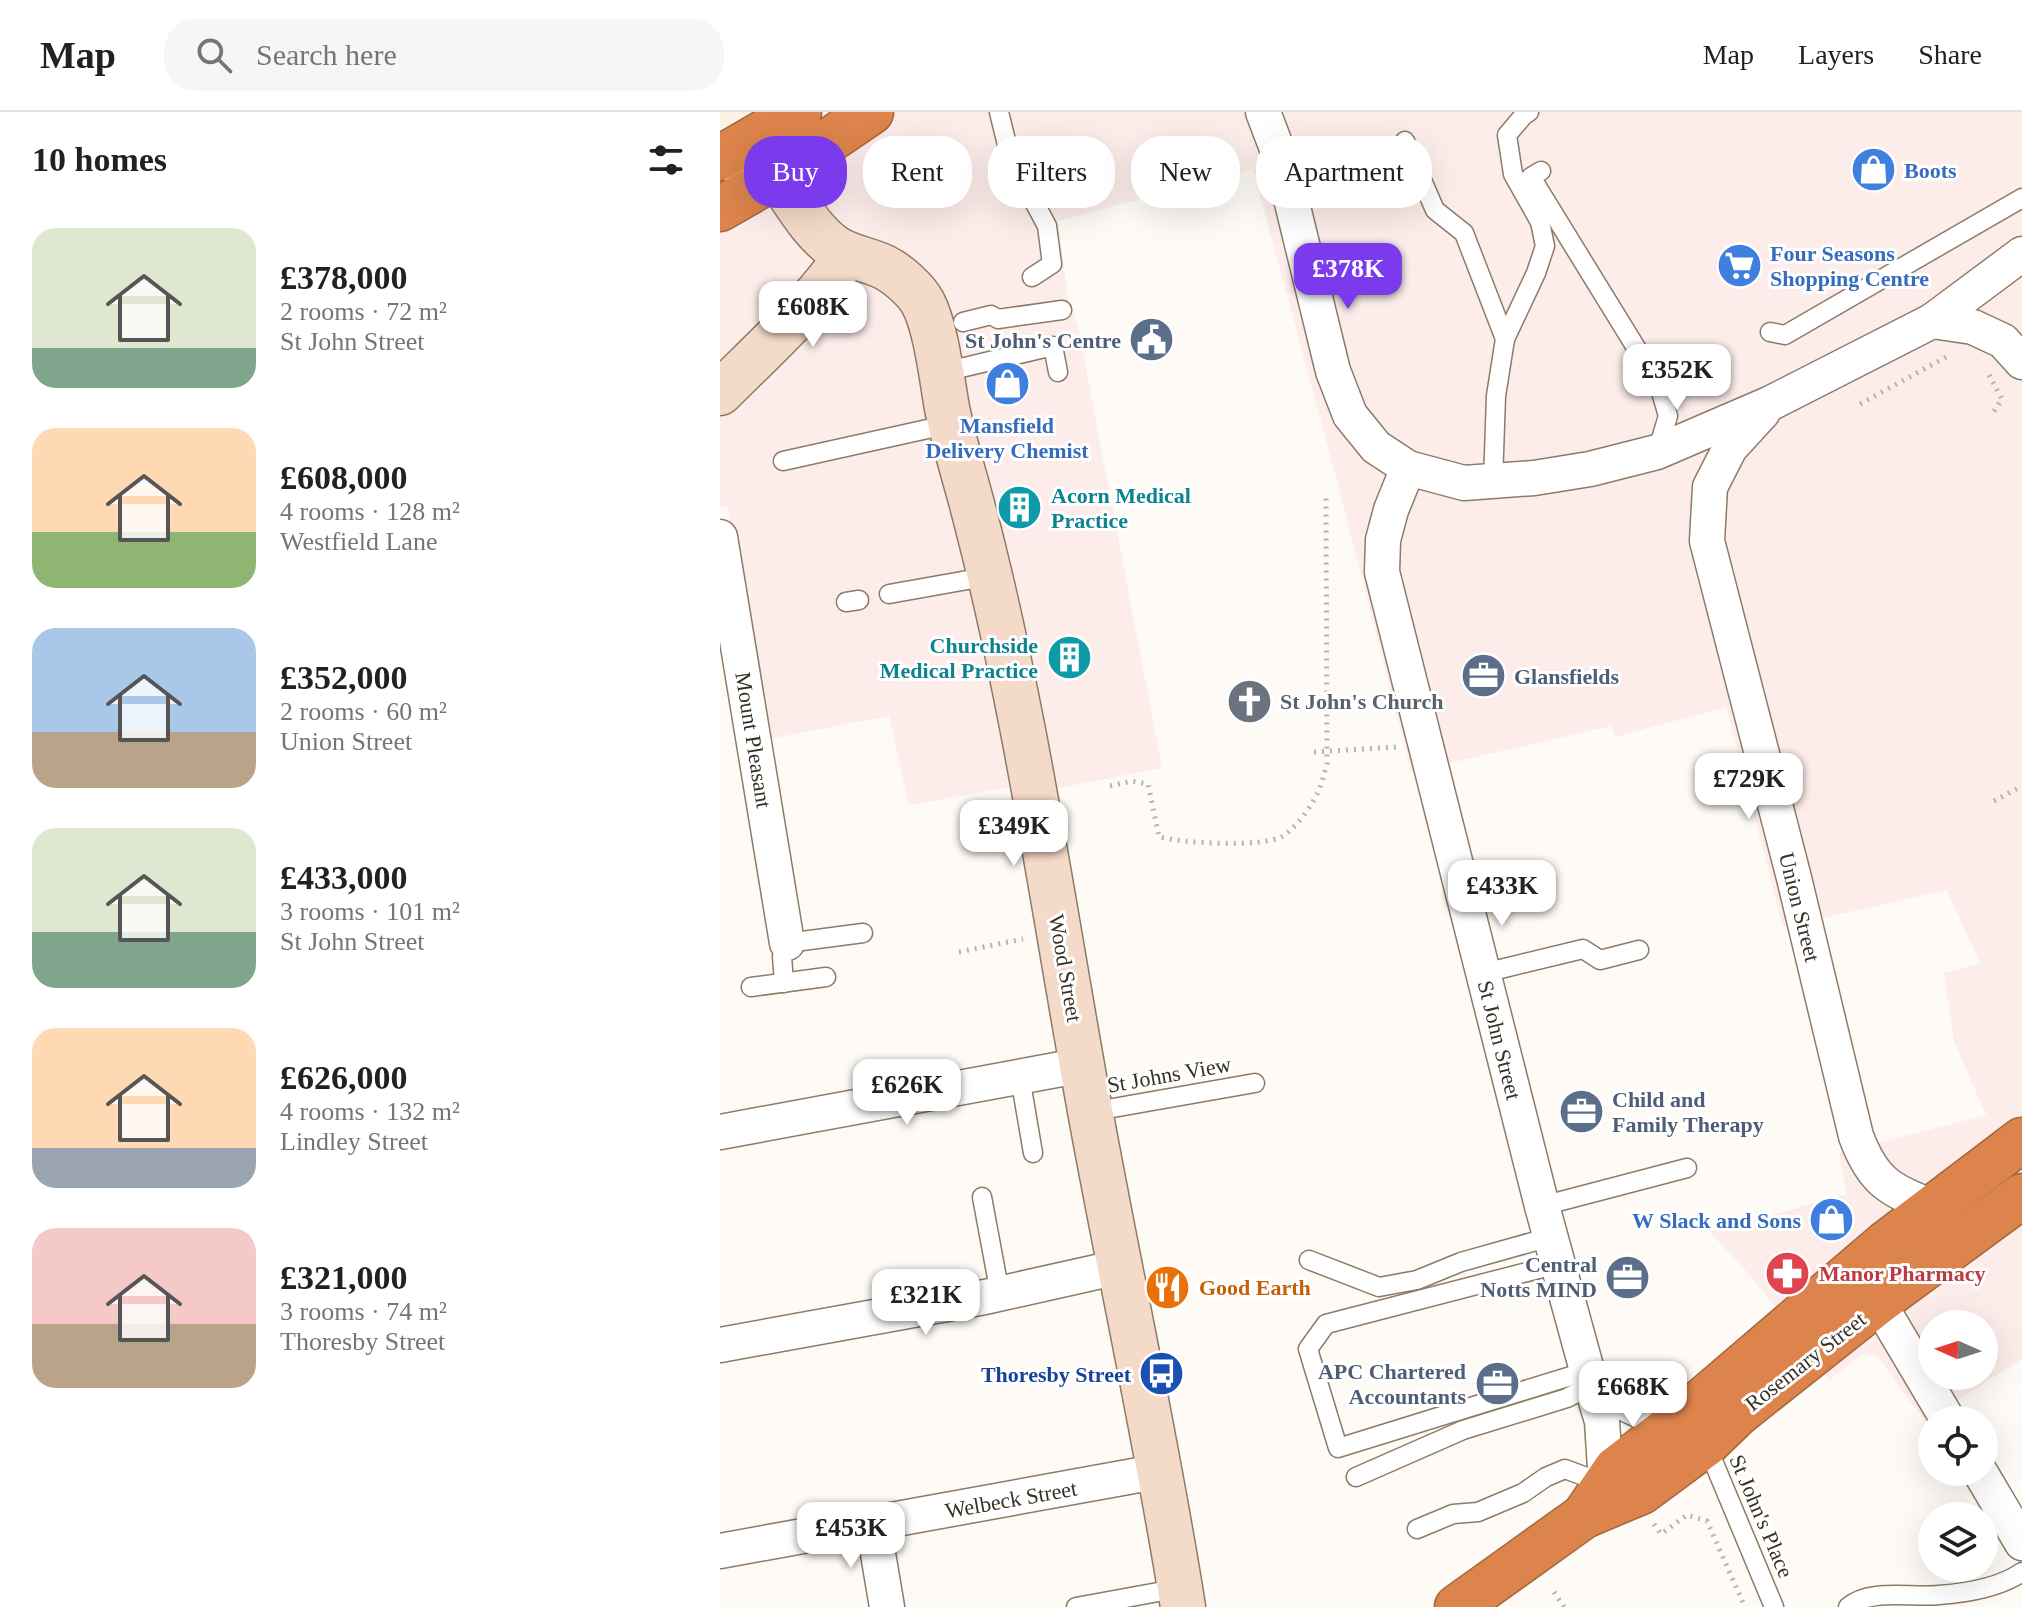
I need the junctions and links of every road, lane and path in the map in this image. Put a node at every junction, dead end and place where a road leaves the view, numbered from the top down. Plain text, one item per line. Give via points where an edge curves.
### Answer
1 (799, 112) edge
2 (871, 112) edge
3 (999, 112) edge
4 (1263, 112) edge
5 (1529, 112) edge
6 (836, 136) edge
7 (720, 161) edge
8 (744, 166) edge
9 (1541, 171) dead end
10 (744, 195) edge
11 (2022, 198) edge
12 (1432, 203) edge
13 (799, 208) edge
14 (720, 209) edge
15 (2022, 254) edge
16 (847, 255) junction
17 (1032, 277) dead end
18 (1062, 310) dead end
19 (1932, 321) junction
20 (947, 325) junction
21 (1770, 332) dead end
22 (1505, 339) junction
23 (1951, 355) dead end
24 (2022, 362) edge
25 (1983, 363) dead end
26 (1058, 372) dead end
27 (940, 373) junction
28 (720, 393) edge
29 (1771, 403) junction
30 (1860, 404) dead end
31 (1991, 416) dead end
32 (950, 424) junction
33 (1657, 452) junction
34 (783, 461) dead end
35 (1408, 468) junction
36 (1493, 482) junction
37 (1326, 494) dead end
38 (720, 537) edge
39 (990, 576) junction
40 (889, 594) dead end
41 (1426, 745) junction
42 (1326, 751) junction
43 (1314, 752) dead end
44 (1110, 786) dead end
45 (2022, 786) edge
46 (1994, 801) dead end
47 (1060, 932) junction
48 (863, 933) dead end
49 (787, 943) junction
50 (1639, 950) dead end
51 (959, 952) dead end
52 (1484, 973) junction
53 (826, 977) dead end
54 (784, 983) junction
55 (751, 987) dead end
56 (1083, 1065) junction
57 (1020, 1077) junction
58 (1255, 1083) dead end
59 (1090, 1112) junction
60 (720, 1132) edge
61 (2022, 1140) edge
62 (1033, 1153) dead end
63 (1687, 1168) dead end
64 (2022, 1196) edge
65 (982, 1197) dead end
66 (1932, 1207) junction
67 (1550, 1236) junction
68 (1309, 1260) dead end
69 (1119, 1267) junction
70 (1000, 1294) junction
71 (1878, 1302) junction
72 (720, 1345) edge
73 (1589, 1378) junction
74 (1940, 1406) edge
75 (1691, 1433) junction
76 (1161, 1471) junction
77 (1356, 1477) dead end
78 (1988, 1486) edge
79 (1595, 1500) junction
80 (1648, 1517) dead end
81 (873, 1524) junction
82 (1417, 1529) dead end
83 (2022, 1543) edge
84 (720, 1551) edge
85 (2022, 1572) edge
86 (1554, 1592) dead end
87 (1182, 1597) edge
88 (887, 1607) edge
89 (1076, 1607) edge
90 (1457, 1607) edge
91 (1564, 1607) edge
92 (1745, 1607) edge
93 (1774, 1607) edge
94 (1848, 1607) edge

1 - 7 highway
2 - 6 highway
3 - 17 lane via 1010,157 1047,226 1052,264
4 - 35 street via 1282,162 1333,371 1350,415 1376,447
5 - 22 lane via 1507,135 1513,174 1540,222 1545,246
7 - 8 street
9 - 33 lane via 1531,177 1659,385 1668,416
10 - 14 highway
11 - 21 lane via 1785,335
12 - 22 lane via 1464,233
13 - 16 street, Wood Street via 831,245
15 - 19 street
16 - 20 street, Wood Street via 884,267
16 - 28 street via 829,282
18 - 20 lane via 998,319 991,315
19 - 24 street via 1973,327 2003,341
19 - 29 street
20 - 27 street, Wood Street
22 - 36 lane via 1496,396
23 - 30 path
25 - 31 path via 2002,399
26 - 27 lane via 1053,346
27 - 32 street, Wood Street
29 - 33 street
29 - 66 street, Union Street via 1730,448 1710,487 1707,541 1856,1136 1875,1175 1897,1193
32 - 34 lane
32 - 39 street, Wood Street
33 - 36 street via 1590,469
35 - 36 street via 1464,483
35 - 41 street, St John Street via 1385,531 1382,572
37 - 42 path
38 - 49 street, Mount Pleasant
39 - 40 lane
39 - 47 street, Wood Street via 1011,662
41 - 42 path
41 - 52 street, St John Street
42 - 43 path
42 - 44 path via 1320,788 1302,818 1282,837 1247,843 1159,837 1148,784
45 - 46 path
47 - 51 path
47 - 56 street, Wood Street
48 - 49 lane
49 - 54 lane via 782,956
50 - 52 lane via 1600,960 1583,949
52 - 67 street, St John Street
53 - 54 lane
54 - 55 lane
56 - 57 street
56 - 59 street, Wood Street
57 - 60 street
57 - 62 lane
58 - 59 lane, St Johns View
59 - 69 street, Wood Street
61 - 66 highway, Rosemary Street
63 - 67 lane
64 - 71 highway, Rosemary Street
65 - 70 lane
66 - 75 highway, Rosemary Street via 1854,1270
67 - 68 lane via 1417,1280 1379,1287
67 - 73 street, St John Street
67 - 73 lane via 1326,1324 1308,1349 1338,1448
69 - 70 street
69 - 76 street, Wood Street
70 - 72 street
71 - 74 street
71 - 75 highway, Rosemary Street via 1737,1414
73 - 75 street via 1635,1410
73 - 77 lane via 1567,1398 1463,1430
73 - 79 street, St John Street via 1602,1421
75 - 79 highway, Rosemary Street via 1641,1492
75 - 93 lane, St John's Place
76 - 81 street, Welbeck Street
76 - 87 street, Wood Street
78 - 83 street
79 - 82 lane via 1565,1469 1478,1512 1453,1514
79 - 90 highway, Rosemary Street
80 - 92 path via 1661,1534 1687,1515 1707,1521
81 - 84 street, Welbeck Street
81 - 88 street
85 - 94 lane via 1981,1588 1867,1597
86 - 91 path
87 - 89 lane

